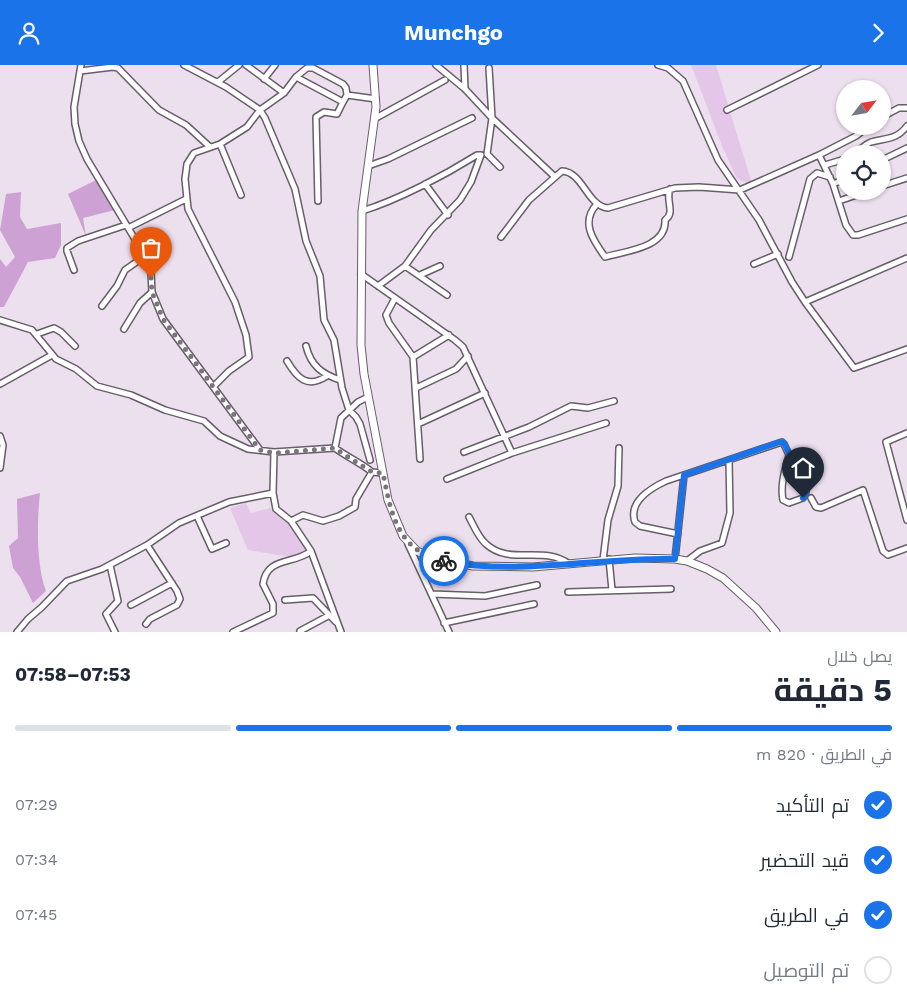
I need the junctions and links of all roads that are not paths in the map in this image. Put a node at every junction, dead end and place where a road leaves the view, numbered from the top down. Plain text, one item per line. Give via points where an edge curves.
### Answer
1 (198, 65) edge
2 (239, 65) edge
3 (246, 65) edge
4 (275, 65) edge
5 (373, 65) edge
6 (436, 65) edge
7 (464, 65) edge
8 (658, 65) edge
9 (818, 65) edge
10 (186, 66) edge
11 (80, 68) edge
12 (489, 68) dead end
13 (296, 77) junction
14 (264, 79) junction
15 (445, 80) dead end
16 (218, 82) junction
17 (465, 89) junction
18 (284, 93) junction
19 (347, 95) junction
20 (376, 99) junction
21 (343, 102) junction
22 (907, 109) edge
23 (260, 110) junction
24 (727, 110) dead end
25 (891, 112) edge
26 (472, 118) dead end
27 (492, 118) junction
28 (376, 119) junction
29 (907, 126) edge
30 (857, 135) edge
31 (220, 144) junction
32 (866, 145) edge
33 (210, 147) junction
34 (907, 148) edge
35 (819, 155) junction
36 (891, 156) edge
37 (836, 162) edge
38 (825, 165) junction
39 (368, 166) junction
40 (500, 167) dead end
41 (554, 177) junction
42 (830, 177) junction
43 (907, 178) edge
44 (891, 183) edge
45 (425, 184) junction
46 (834, 184) joint
47 (670, 189) junction
48 (740, 190) junction
49 (240, 195) dead end
50 (186, 199) junction
51 (842, 200) edge
52 (318, 201) dead end
53 (839, 201) junction
54 (597, 204) junction
55 (362, 211) junction
56 (448, 215) junction
57 (907, 219) edge
58 (127, 227) junction
59 (501, 237) dead end
60 (778, 254) junction
61 (145, 255) junction
62 (789, 257) dead end
63 (907, 258) edge
64 (754, 264) dead end
65 (405, 266) junction
66 (440, 266) dead end
67 (74, 270) dead end
68 (360, 274) junction
69 (420, 275) junction
70 (378, 286) junction
71 (152, 292) junction
72 (447, 295) dead end
73 (395, 298) junction
74 (805, 302) junction
75 (102, 306) dead end
76 (0, 320) edge
77 (124, 329) dead end
78 (38, 334) junction
79 (448, 335) junction
80 (75, 346) dead end
81 (306, 346) dead end
82 (907, 349) edge
83 (52, 355) junction
84 (468, 356) junction
85 (413, 357) junction
86 (287, 361) dead end
87 (327, 376) junction
88 (340, 380) junction
89 (0, 384) edge
90 (214, 386) junction
91 (416, 388) junction
92 (485, 393) junction
93 (368, 397) junction
94 (614, 401) dead end
95 (349, 410) junction
96 (606, 423) dead end
97 (418, 424) junction
98 (907, 433) edge
99 (506, 435) junction
100 (0, 436) edge
101 (335, 448) junction
102 (619, 448) dead end
103 (260, 450) junction
104 (464, 452) dead end
105 (274, 453) junction
106 (512, 453) junction
107 (789, 455) junction
108 (380, 458) junction
109 (420, 459) dead end
110 (370, 460) junction
111 (729, 460) junction
112 (0, 468) edge
113 (370, 470) junction
114 (383, 473) junction
115 (684, 475) junction
116 (447, 479) dead end
117 (273, 493) junction
118 (811, 498) dead end
119 (197, 516) junction
120 (469, 517) dead end
121 (291, 521) junction
122 (907, 521) edge
123 (678, 534) junction
124 (226, 543) dead end
125 (408, 543) junction
126 (147, 545) junction
127 (907, 548) edge
128 (311, 551) junction
129 (675, 559) junction
130 (606, 560) junction
131 (687, 561) junction
132 (569, 563) junction
133 (110, 565) junction
134 (172, 583) junction
135 (537, 585) dead end
136 (671, 589) dead end
137 (612, 590) junction
138 (568, 592) dead end
139 (432, 594) junction
140 (285, 599) dead end
141 (534, 604) dead end
142 (131, 605) dead end
143 (328, 616) junction
144 (444, 623) junction
145 (146, 624) dead end
146 (337, 624) junction
147 (240, 631) edge
148 (300, 631) dead end
149 (17, 632) edge
150 (115, 632) edge
151 (233, 632) edge
152 (341, 632) edge
153 (448, 632) edge
154 (776, 632) edge

1 - 10 street
2 - 16 street
3 - 14 street
4 - 14 street
5 - 20 main road
6 - 17 street
7 - 17 street
8 - 48 street via 668,68 683,81 718,160
9 - 24 street
10 - 16 street
11 - 33 street via 118,68 159,111 186,125
11 - 58 street via 74,107 79,141
12 - 27 street
13 - 18 street
13 - 19 street via 307,68 313,68 343,83
13 - 21 street
14 - 18 street
15 - 28 street
16 - 23 street
17 - 27 street
18 - 23 street
19 - 20 street
19 - 21 street
20 - 28 main road
21 - 52 street via 338,113 324,112 316,117
22 - 25 street via 899,108
23 - 31 street via 247,127
23 - 88 street via 295,189 306,241 320,276 324,320 336,345
26 - 39 street
27 - 40 street via 487,154
27 - 41 street
28 - 39 main road
29 - 32 street via 888,139
30 - 35 street
31 - 33 street
31 - 49 street
33 - 50 street via 194,153 187,164 184,179
34 - 36 street
35 - 38 street
35 - 48 street
37 - 38 street
38 - 42 street
39 - 55 main road
41 - 54 street via 562,171 570,174
41 - 59 street via 529,200
42 - 46 street
42 - 62 street via 817,173 810,179
43 - 44 street
45 - 55 street
45 - 56 street
45 - 56 street via 481,155 472,181
46 - 53 street
47 - 48 street
47 - 54 street via 608,209
47 - 54 street via 668,204 671,212 665,219 665,229 659,238 605,257 588,228 592,210
48 - 60 street
50 - 58 street
50 - 90 street via 191,217 235,302 248,344 249,357
51 - 53 street
53 - 57 street via 846,225 853,235
55 - 68 main road
56 - 65 street via 431,230
58 - 61 street
58 - 67 street via 78,241 67,248
60 - 64 street
60 - 74 street
61 - 71 street via 151,272
61 - 75 street via 125,269
63 - 74 street
65 - 69 street
65 - 70 street
66 - 69 street
68 - 70 street
68 - 93 main road via 360,345
69 - 72 street
70 - 73 street
71 - 77 street via 140,303
71 - 90 street via 167,325
73 - 79 street
73 - 85 street via 386,315
74 - 82 street via 854,368
76 - 78 street
78 - 80 street via 54,328
78 - 83 street
79 - 84 street via 460,343
79 - 85 street
81 - 87 street via 309,359
83 - 89 street
83 - 103 street via 100,388 131,395 165,411 204,421 228,441
84 - 91 street via 456,369
84 - 92 street
85 - 91 street
86 - 87 street via 302,380 317,381
87 - 88 street
88 - 95 street
90 - 103 street
91 - 97 street
92 - 97 street
92 - 99 street
93 - 95 street
93 - 108 main road
94 - 99 street via 588,408 570,406
95 - 101 street via 339,422
95 - 110 street via 360,424
96 - 106 street
97 - 109 street
98 - 122 street via 886,442
99 - 104 street
99 - 106 street
100 - 112 street via 3,445
101 - 105 street
101 - 113 street
102 - 130 street via 617,489 608,520
103 - 105 street
105 - 117 street
106 - 116 street
107 - 107 street via 782,491 783,500 789,503 806,494
107 - 111 street via 781,442
108 - 110 street
108 - 114 main road
110 - 113 street
111 - 115 street
111 - 131 street via 730,513 722,543 700,551
113 - 114 street
113 - 121 street via 355,507 324,521 303,515
114 - 125 main road via 393,515
115 - 123 street
115 - 123 street via 649,490 639,502 634,517 640,526
117 - 119 street via 241,499
117 - 121 street via 276,509
118 - 127 street via 816,507 821,508 863,490 883,551 888,555
119 - 124 street via 212,549
119 - 126 street via 179,523
120 - 132 street via 486,544 498,551 513,555 550,555
121 - 128 street
123 - 129 street
125 - 132 main road via 429,557 472,567 514,568
125 - 139 street
126 - 133 street
126 - 134 street
128 - 146 street
128 - 147 street via 301,558 274,565 263,581 273,604 273,613
129 - 130 main road
129 - 131 main road
130 - 132 main road
130 - 137 street
131 - 154 main road via 723,578 756,608
133 - 149 street via 67,581
133 - 150 street via 118,601 106,613
134 - 142 street
134 - 145 street via 179,602
135 - 139 street via 485,595
136 - 137 street
137 - 138 street
139 - 144 street
140 - 143 street via 313,598
141 - 144 street
143 - 146 street
143 - 148 street
144 - 153 street
146 - 152 street
147 - 151 street

